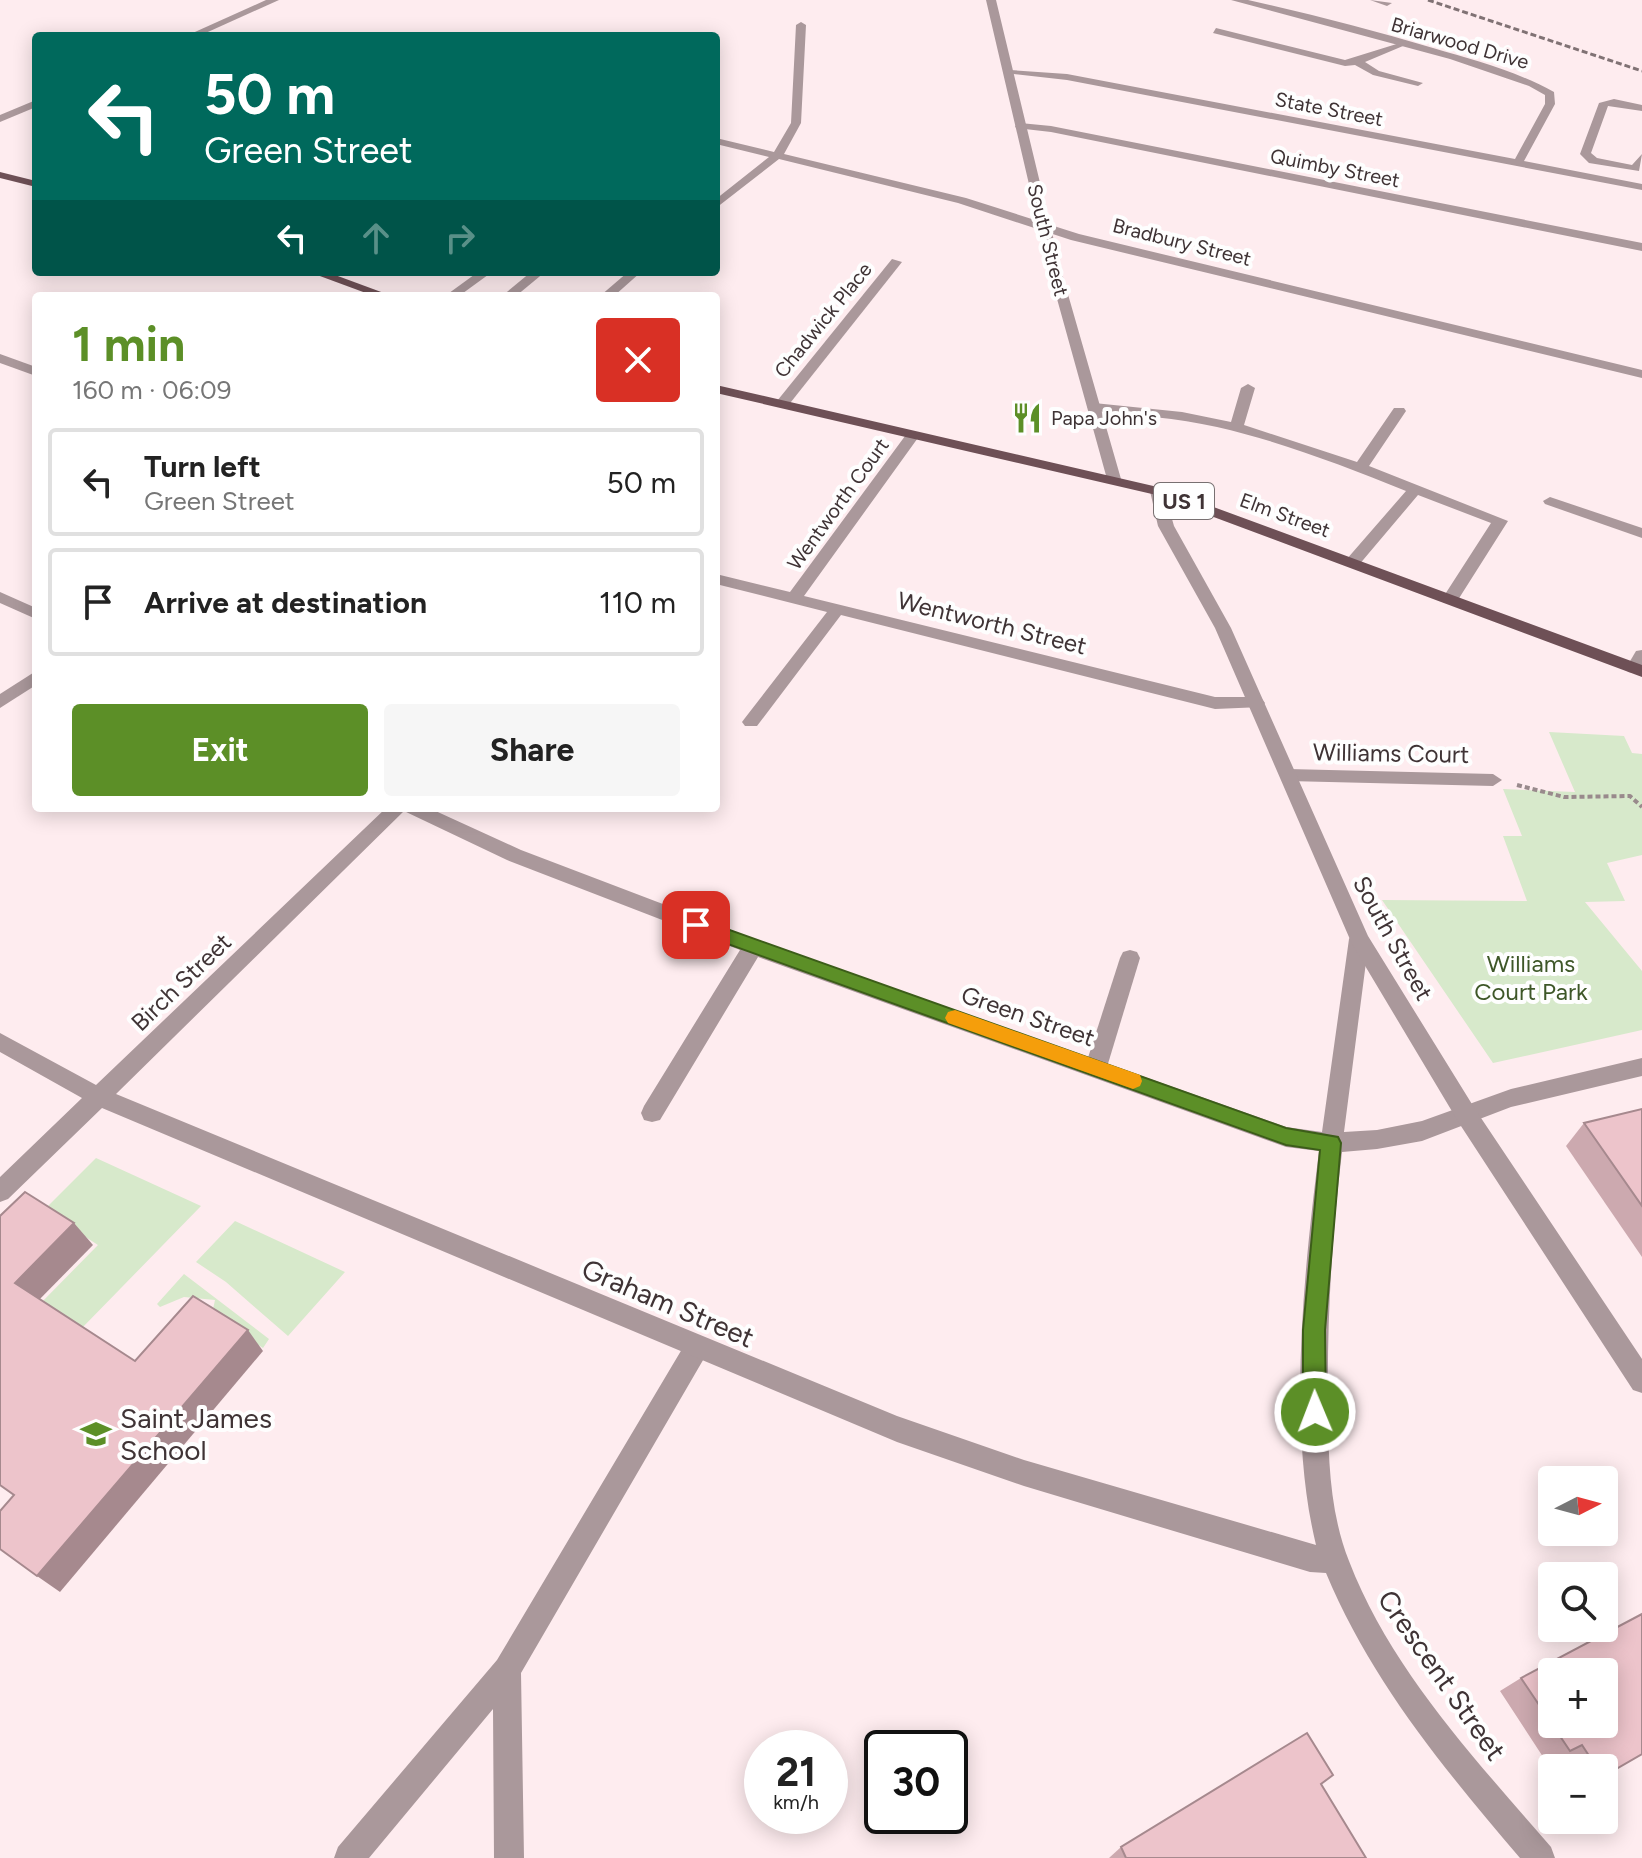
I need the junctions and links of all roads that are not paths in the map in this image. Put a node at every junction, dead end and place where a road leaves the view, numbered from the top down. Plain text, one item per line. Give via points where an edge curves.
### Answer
1 (274, 0) edge
2 (991, 0) edge
3 (1236, 0) edge
4 (1375, 0) edge
5 (1387, 3) dead end
6 (801, 25) dead end
7 (1216, 31) dead end
8 (200, 32) edge
9 (1400, 44) junction
10 (1357, 62) junction
11 (1010, 73) junction
12 (1418, 83) dead end
13 (32, 105) edge
14 (1642, 108) edge
15 (0, 119) edge
16 (1020, 126) junction
17 (720, 142) edge
18 (775, 156) junction
19 (1642, 157) edge
20 (1518, 163) junction
21 (1623, 168) junction
22 (0, 175) edge
23 (1619, 182) junction
24 (32, 183) edge
25 (1642, 187) edge
26 (720, 202) edge
27 (1045, 227) junction
28 (1642, 247) edge
29 (896, 262) dead end
30 (327, 276) edge
31 (480, 276) edge
32 (534, 276) edge
33 (626, 276) edge
34 (374, 292) edge
35 (457, 292) edge
36 (513, 292) edge
37 (610, 292) edge
38 (0, 358) edge
39 (32, 370) edge
40 (1642, 374) edge
41 (1248, 388) dead end
42 (720, 390) edge
43 (782, 404) junction
44 (1094, 407) junction
45 (1399, 411) dead end
46 (1236, 427) junction
47 (913, 435) junction
48 (1360, 468) junction
49 (1114, 479) junction
50 (1415, 489) junction
51 (1157, 491) junction
52 (1550, 501) dead end
53 (1642, 533) edge
54 (1352, 563) junction
55 (720, 580) edge
56 (0, 597) edge
57 (795, 597) junction
58 (1450, 599) junction
59 (837, 609) junction
60 (32, 612) edge
61 (1639, 665) edge
62 (32, 680) edge
63 (0, 702) edge
64 (1256, 703) junction
65 (751, 722) dead end
66 (1288, 775) junction
67 (1493, 780) road end
68 (393, 812) edge
69 (421, 812) edge
70 (1359, 939) junction
71 (753, 947) junction
72 (1130, 958) dead end
73 (0, 1042) edge
74 (1096, 1067) junction
75 (1642, 1067) edge
76 (99, 1097) junction
77 (652, 1113) dead end
78 (1467, 1116) junction
79 (1331, 1143) junction
80 (0, 1192) edge
81 (697, 1347) junction
82 (1642, 1381) edge
83 (1334, 1560) junction
84 (507, 1670) junction
85 (349, 1858) edge
86 (509, 1858) edge
87 (1540, 1858) edge

1 - 8 street
2 - 11 street, South Street
3 - 9 street, Briarwood Drive
4 - 5 street
6 - 18 street via 795,128
7 - 10 street
9 - 10 street
9 - 20 street, Briarwood Drive via 1546,90 1547,111
10 - 12 street via 1376,73
11 - 16 street, South Street
11 - 20 street, State Street via 1067,77
13 - 15 street
14 - 21 street via 1604,103 1585,154
16 - 27 street, South Street
16 - 28 street, Quimby Street
17 - 18 street, Bradbury Street
18 - 26 street
18 - 27 street, Bradbury Street via 962,200
19 - 21 street via 1635,169
20 - 23 street, State Street
21 - 23 street
22 - 24 main road
23 - 25 street, State Street
27 - 40 street, Bradbury Street
27 - 44 street, South Street
29 - 43 street, Chadwick Place
30 - 34 main road
31 - 35 street
32 - 36 street
33 - 37 street
38 - 39 street
41 - 46 street
42 - 43 main road, Elm Street / US 1
43 - 47 main road, Elm Street / US 1
44 - 46 street via 1168,413
44 - 49 street, South Street
45 - 48 street
46 - 48 street
47 - 49 main road, Elm Street / US 1
47 - 57 street, Wentworth Court
48 - 50 street
49 - 51 main road, Elm Street / US 1
50 - 54 street
50 - 58 street via 1500,521
51 - 54 main road, Elm Street / US 1
51 - 64 street, South Street via 1166,526 1223,628
52 - 53 street
54 - 58 main road, Elm Street / US 1
55 - 57 street, Wentworth Street
56 - 60 street
57 - 59 street, Wentworth Street
58 - 61 main road, Elm Street / US 1
59 - 64 street, Wentworth Street via 1215,703
59 - 65 street
62 - 63 street
64 - 66 street, South Street
66 - 67 street, Williams Court
66 - 70 street, South Street
68 - 76 street, Birch Street
69 - 71 street, Green Street via 514,855
70 - 78 street, South Street
70 - 79 street, Crescent Street
71 - 74 street, Green Street
71 - 77 street
72 - 74 street
73 - 76 street, Graham Street
74 - 79 street, Green Street via 1286,1137
75 - 78 street, Green Street via 1510,1098
76 - 80 street, Birch Street
76 - 81 street, Graham Street
78 - 79 street, Green Street via 1402,1135
78 - 82 street, South Street
79 - 83 street, Crescent Street via 1314,1373 1320,1491
81 - 83 street, Graham Street via 842,1408 1024,1473 1310,1558
81 - 84 street
83 - 87 street, Crescent Street via 1382,1655
84 - 85 street
84 - 86 street

